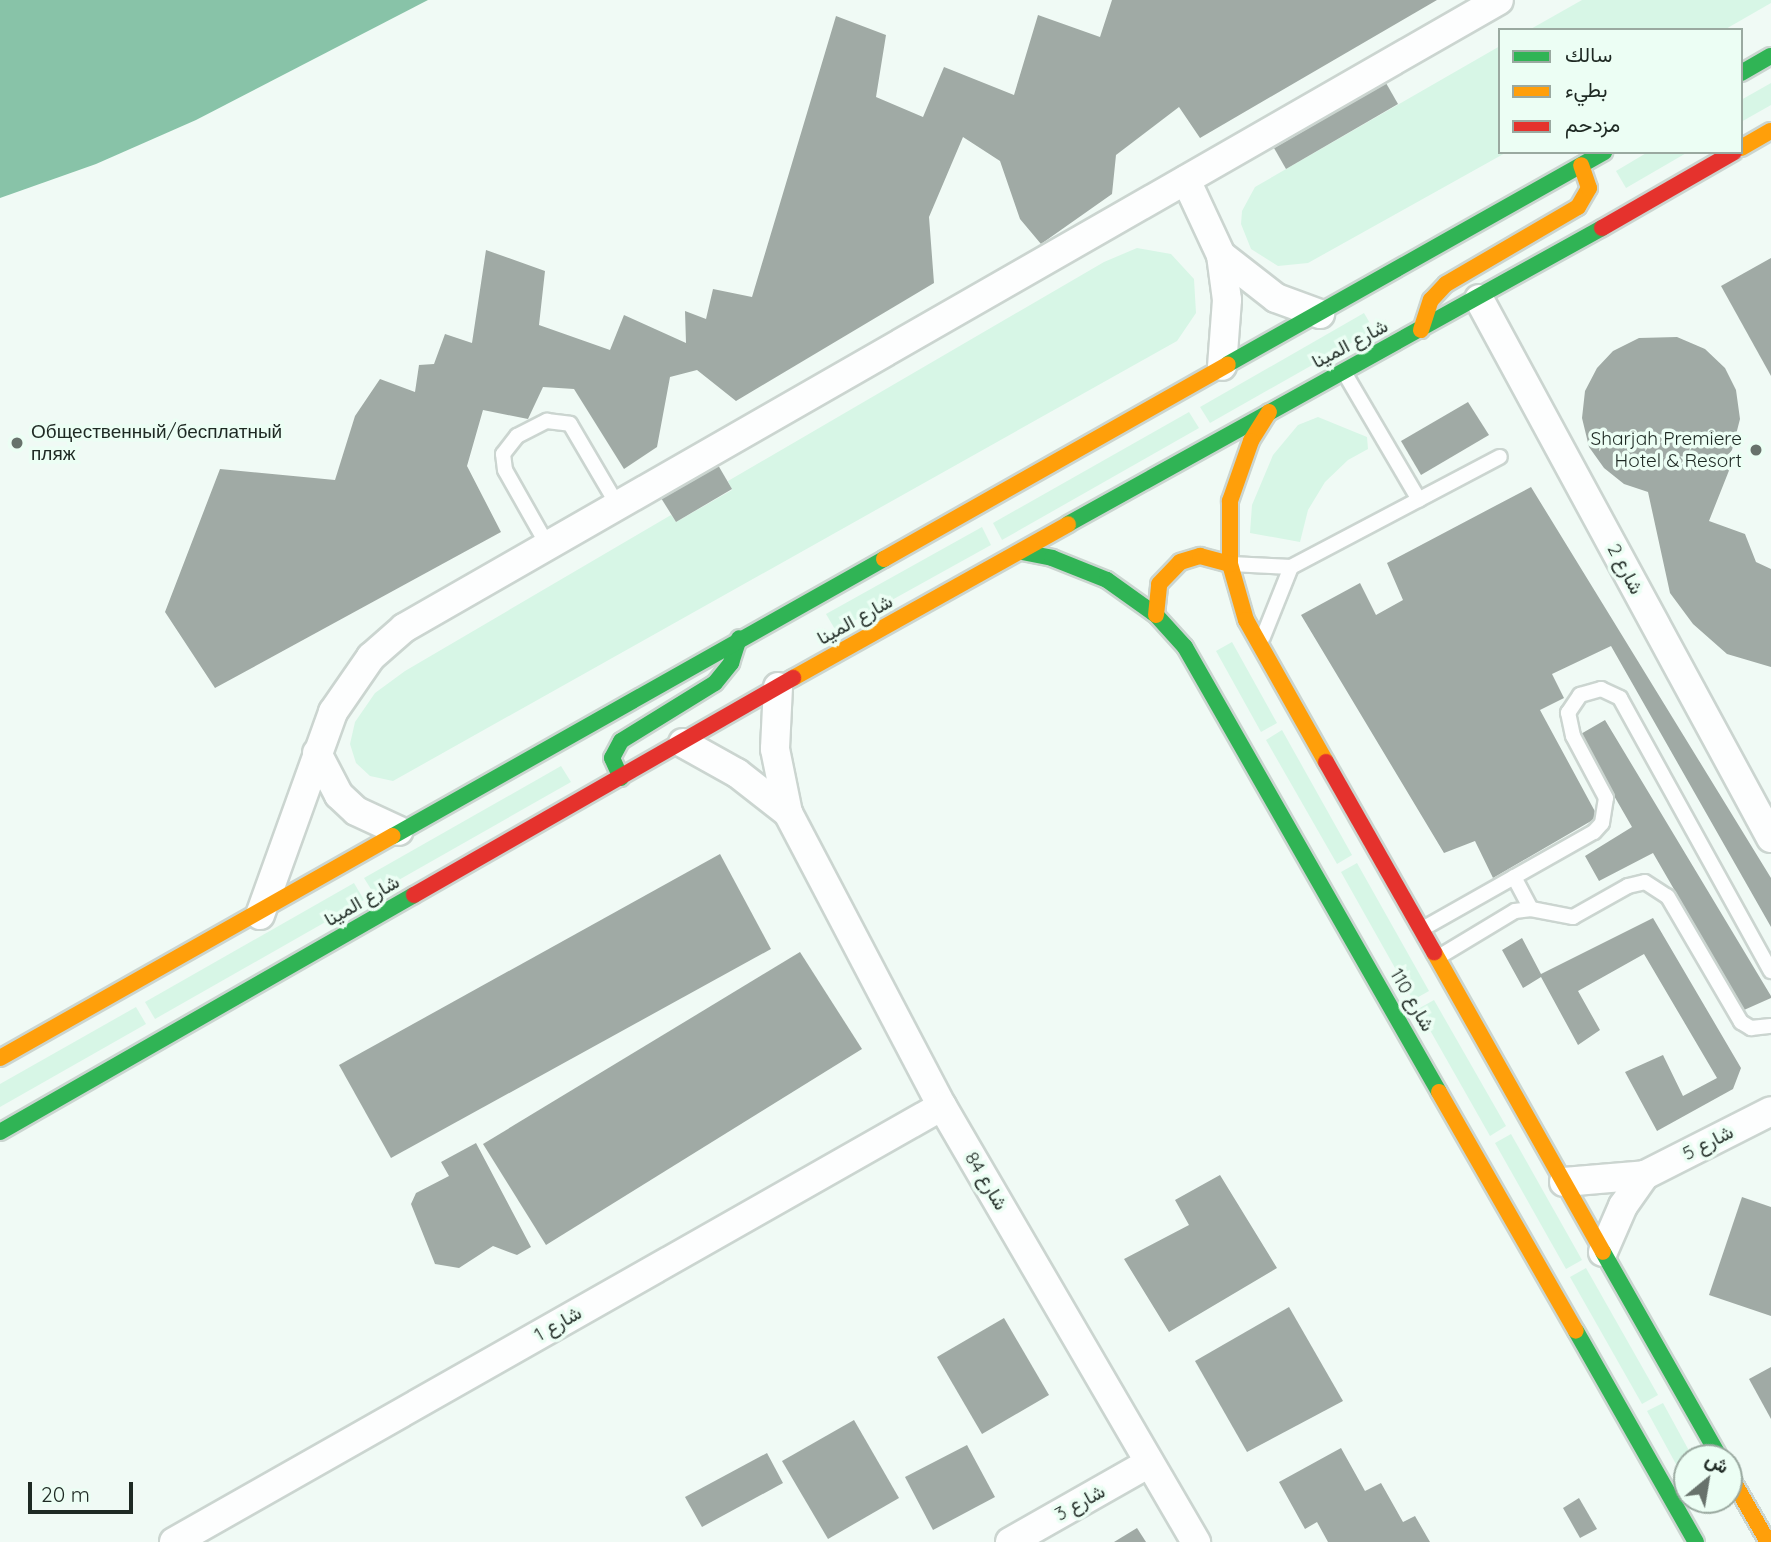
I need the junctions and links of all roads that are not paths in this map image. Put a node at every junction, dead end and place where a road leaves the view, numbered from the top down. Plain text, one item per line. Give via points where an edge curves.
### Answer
1 (1499, 0) edge
2 (1771, 56) edge
3 (1743, 72) edge
4 (1771, 131) edge
5 (1743, 147) edge
6 (1600, 154) edge
7 (1731, 154) edge
8 (1581, 165) junction
9 (1186, 180) junction
10 (1221, 255) junction
11 (1479, 299) junction
12 (1320, 314) junction
13 (1421, 330) junction
14 (1222, 366) junction
15 (1343, 371) junction
16 (1270, 410) junction
17 (1500, 457) dead end
18 (1419, 500) junction
19 (617, 504) junction
20 (548, 546) junction
21 (1022, 552) junction
22 (1230, 564) junction
23 (1291, 567) junction
24 (1156, 615) junction
25 (739, 638) junction
26 (1260, 647) junction
27 (778, 687) junction
28 (683, 743) junction
29 (317, 753) junction
30 (621, 778) junction
31 (788, 813) junction
32 (399, 831) junction
33 (1771, 838) edge
34 (1514, 877) junction
35 (1531, 909) junction
36 (260, 915) junction
37 (1420, 930) junction
38 (1437, 958) junction
39 (1771, 971) edge
40 (1771, 1026) edge
41 (0, 1058) edge
42 (942, 1106) junction
43 (1771, 1111) edge
44 (0, 1132) edge
45 (1645, 1175) junction
46 (1564, 1182) junction
47 (1603, 1252) junction
48 (1712, 1444) edge
49 (1149, 1464) junction
50 (1743, 1498) edge
51 (174, 1542) edge
52 (1010, 1542) edge
53 (1196, 1542) edge
54 (1696, 1542) edge
55 (1768, 1542) edge

1 - 9 street
2 - 3 main road
4 - 5 main road
6 - 8 main road
7 - 11 main road, شارع المينا
8 - 12 main road
8 - 13 main road via 1589,188 1578,207 1446,284 1431,300
9 - 10 street
9 - 19 street
10 - 12 street via 1276,298
10 - 14 street via 1227,300
11 - 13 main road, شارع المينا
11 - 33 street, شارع 2
12 - 14 main road
13 - 15 main road, شارع المينا
14 - 25 main road
15 - 16 main road, شارع المينا
15 - 18 lane
16 - 21 main road, شارع المينا
16 - 22 main road via 1238,470 1230,501
17 - 18 lane
18 - 23 lane
19 - 20 street
19 - 20 lane via 570,424 547,421 517,436 503,454 505,470
20 - 29 street via 386,642 344,692
21 - 24 main road, شارع 110 via 1052,558 1107,580
21 - 27 main road, شارع المينا
22 - 23 lane
22 - 24 main road via 1200,556 1180,562 1159,584
22 - 26 main road via 1245,620
23 - 26 lane
24 - 54 main road, شارع 110 via 1185,647 1210,687
25 - 30 main road via 731,663 715,683 621,741 612,758
25 - 32 main road
26 - 37 main road
27 - 28 main road, شارع المينا
27 - 31 street, شارع 84 via 775,749
28 - 30 main road, شارع المينا
28 - 31 street, شارع 84 via 737,773
29 - 32 street via 339,795 356,811
29 - 36 street
30 - 44 main road, شارع المينا
31 - 42 street, شارع 84
32 - 36 main road
34 - 35 lane
34 - 37 lane
34 - 39 lane via 1602,823 1606,798 1573,736 1568,713 1580,695 1591,690 1611,692 1620,698
35 - 38 lane via 1514,911
35 - 40 lane via 1573,917 1636,883 1654,885 1668,897 1741,1022 1751,1028
36 - 41 main road
37 - 38 main road
38 - 46 main road
42 - 49 street, شارع 84
42 - 51 street, شارع 1
43 - 45 street, شارع 5
45 - 46 street, شارع 5
45 - 47 street, شارع 5 via 1623,1206
46 - 47 main road
47 - 48 main road
49 - 52 street, شارع 3
49 - 53 street, شارع 84
50 - 55 main road

